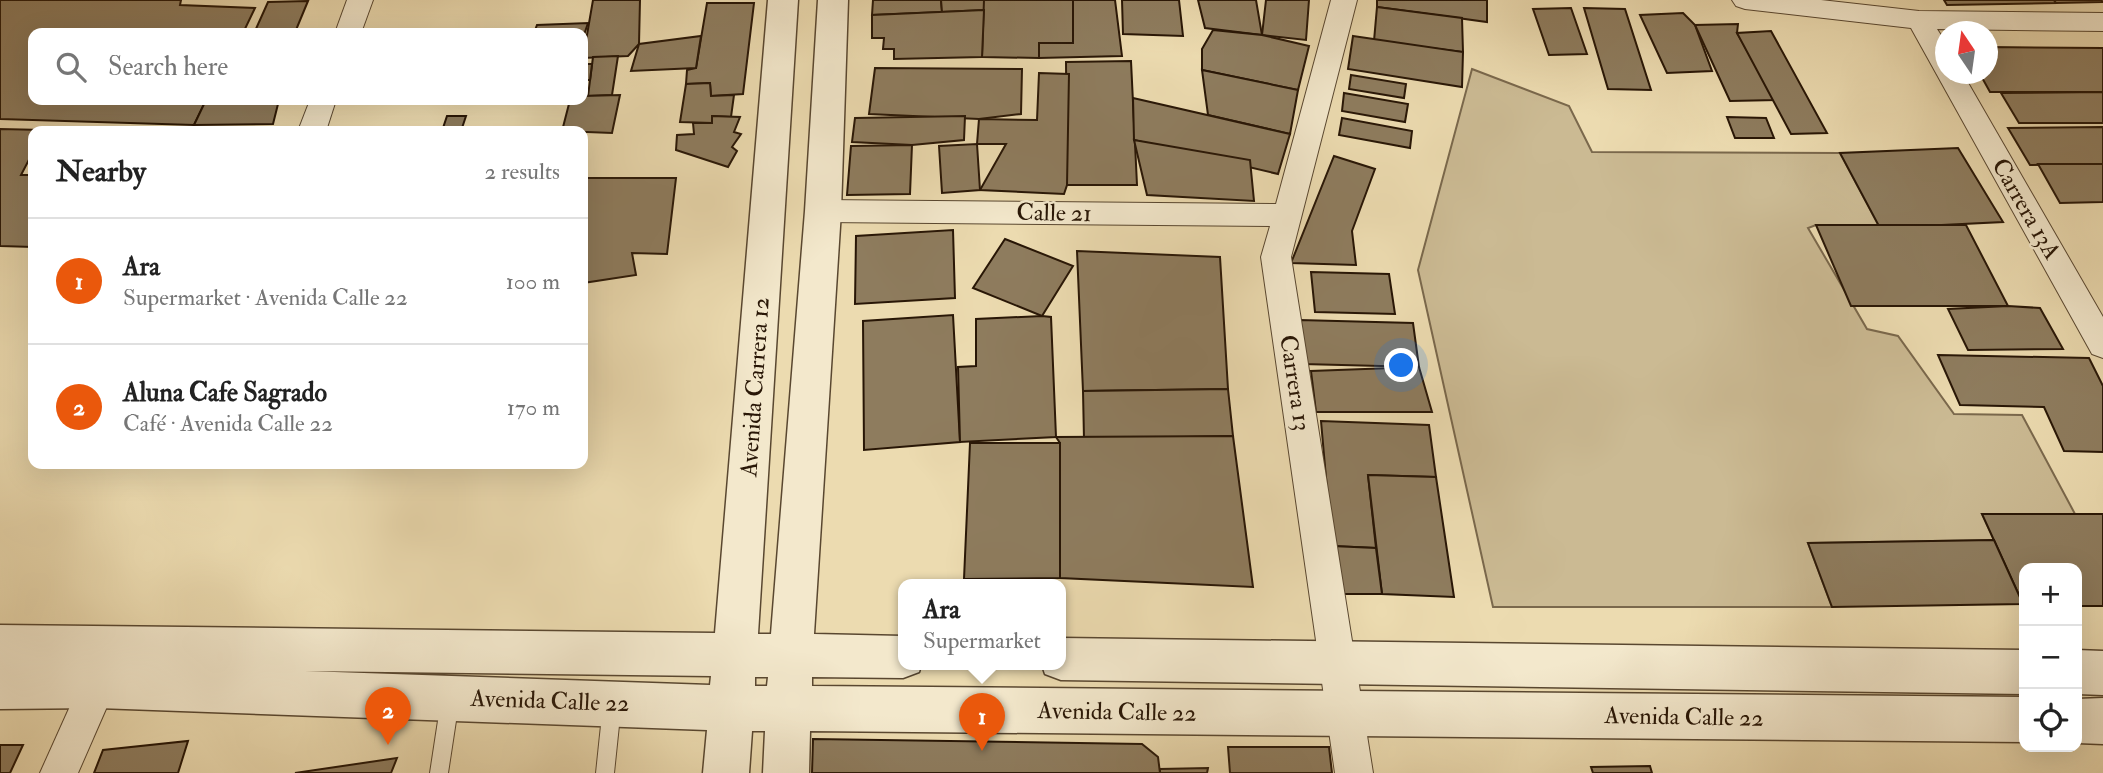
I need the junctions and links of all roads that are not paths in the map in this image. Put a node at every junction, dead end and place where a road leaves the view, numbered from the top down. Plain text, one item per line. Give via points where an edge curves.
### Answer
1 (360, 0) edge
2 (783, 0) edge
3 (832, 0) edge
4 (1345, 0) edge
5 (1745, 0) edge
6 (1919, 20) junction
7 (2103, 22) edge
8 (350, 28) edge
9 (1935, 48) edge
10 (1956, 84) edge
11 (321, 105) edge
12 (314, 126) edge
13 (822, 211) junction
14 (1286, 215) junction
15 (2089, 294) edge
16 (2103, 345) edge
17 (0, 646) edge
18 (735, 655) junction
19 (791, 656) junction
20 (898, 657) edge
21 (1066, 659) edge
22 (1339, 663) junction
23 (2019, 672) edge
24 (2082, 673) edge
25 (2103, 673) edge
26 (98, 686) junction
27 (0, 687) edge
28 (451, 698) junction
29 (612, 703) junction
30 (733, 708) junction
31 (790, 708) junction
32 (1346, 714) junction
33 (2019, 720) edge
34 (2082, 721) edge
35 (2103, 721) edge
36 (59, 773) edge
37 (439, 773) edge
38 (605, 773) edge
39 (726, 773) edge
40 (786, 773) edge
41 (1354, 773) edge

1 - 8 street
2 - 18 street, Avenida Carrera 12
3 - 13 street
4 - 14 street, Carrera 13
5 - 6 street
6 - 7 street
6 - 9 street
10 - 15 street, Carrera 13A
11 - 12 street
13 - 14 street, Calle 21
13 - 19 street
14 - 22 street, Carrera 13 via 1276,257
15 - 16 street, Carrera 13A
17 - 18 street, Avenida Calle 22
18 - 19 street, Avenida Calle 22
18 - 30 street, Avenida Carrera 12
19 - 20 street, Avenida Calle 22
19 - 31 street
21 - 22 street, Avenida Calle 22
22 - 23 street, Avenida Calle 22
22 - 32 street, Carrera 13
24 - 25 street
26 - 27 street, Avenida Calle 22
26 - 28 street, Avenida Calle 22
26 - 36 street
28 - 29 street, Avenida Calle 22
28 - 37 lane
29 - 30 street, Avenida Calle 22
29 - 38 lane
30 - 31 street, Avenida Calle 22
30 - 39 street, Avenida Carrera 12
31 - 32 street, Avenida Calle 22
31 - 40 street
32 - 33 street, Avenida Calle 22
32 - 41 street, Carrera 13
34 - 35 street

